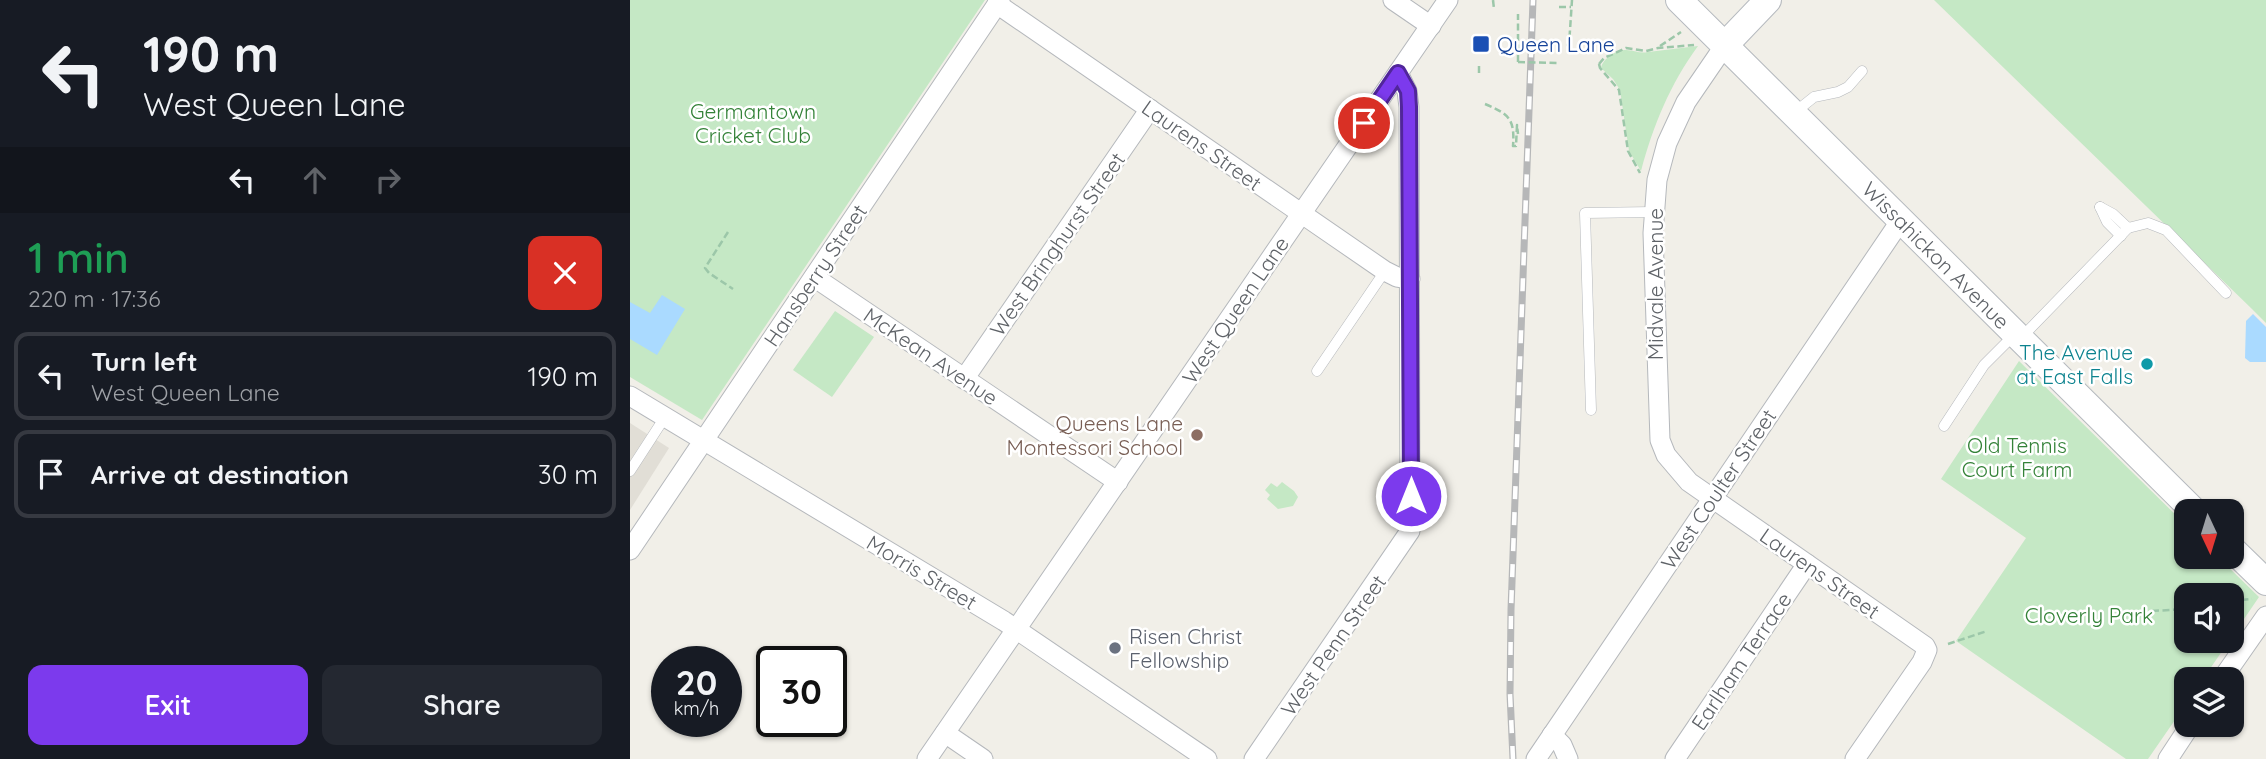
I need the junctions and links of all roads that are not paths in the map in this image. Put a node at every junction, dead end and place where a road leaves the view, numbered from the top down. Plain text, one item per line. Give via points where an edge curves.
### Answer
1 (1393, 0) edge
2 (1448, 0) edge
3 (1679, 0) edge
4 (1768, 0) edge
5 (999, 2) edge
6 (1431, 26) junction
7 (1713, 45) junction
8 (1861, 71) dead end
9 (1398, 73) junction
10 (1150, 109) junction
11 (1794, 113) junction
12 (1653, 212) junction
13 (1301, 214) junction
14 (1901, 220) junction
15 (1385, 271) junction
16 (814, 278) junction
17 (1410, 279) junction
18 (2226, 293) dead end
19 (2017, 336) junction
20 (1317, 370) dead end
21 (964, 379) junction
22 (630, 396) edge
23 (1591, 410) dead end
24 (665, 417) junction
25 (1944, 426) dead end
26 (704, 440) junction
27 (630, 471) edge
28 (1118, 482) junction
29 (1712, 498) junction
30 (2182, 499) edge
31 (630, 550) edge
32 (1807, 564) junction
33 (2244, 568) edge
34 (2264, 598) edge
35 (1016, 629) junction
36 (2228, 667) edge
37 (945, 733) junction
38 (1552, 735) junction
39 (2184, 737) edge
40 (2172, 757) edge
41 (927, 759) edge
42 (984, 759) edge
43 (1207, 759) edge
44 (1254, 759) edge
45 (1536, 759) edge
46 (1568, 759) edge
47 (1675, 759) edge
48 (1856, 759) edge

1 - 6 street
2 - 6 street, West Queen Lane
3 - 7 street, Wissahickon Avenue
4 - 7 street, Midvale Avenue
5 - 10 street, Laurens Street
5 - 16 street, Hansberry Street
6 - 9 street, West Queen Lane
7 - 11 street, Wissahickon Avenue
7 - 12 street, Midvale Avenue via 1675,124 1661,163
8 - 11 lane via 1848,87 1814,97
9 - 13 street, West Queen Lane
9 - 17 street via 1408,91 1409,107
10 - 13 street, Laurens Street
10 - 21 street, West Bringhurst Street
11 - 14 street, Wissahickon Avenue
12 - 23 lane via 1586,213
12 - 29 street, Midvale Avenue via 1660,440 1676,470
13 - 15 street, Laurens Street
13 - 28 street, West Queen Lane
14 - 19 street, Wissahickon Avenue
14 - 29 street, West Coulter Street
15 - 17 street, Laurens Street
15 - 20 lane
16 - 21 street, McKean Avenue
16 - 26 street, Hansberry Street
17 - 44 street, West Penn Street via 1410,531
18 - 19 lane via 2166,230 2148,223 2125,232
19 - 25 lane via 1984,365
19 - 30 street, Wissahickon Avenue
21 - 28 street, McKean Avenue
22 - 24 street, Morris Street
24 - 26 street, Morris Street
24 - 27 lane
26 - 31 street, Hansberry Street
26 - 35 street, Morris Street
28 - 35 street, West Queen Lane
29 - 32 street, Laurens Street
29 - 38 street, West Coulter Street
32 - 47 street, Earlham Terrace
32 - 48 street, Laurens Street via 1927,650
33 - 34 street
34 - 36 street
35 - 37 street, West Queen Lane
35 - 43 street, Morris Street
37 - 41 street, West Queen Lane
37 - 42 street
38 - 45 street, West Coulter Street
38 - 46 street
39 - 40 street

